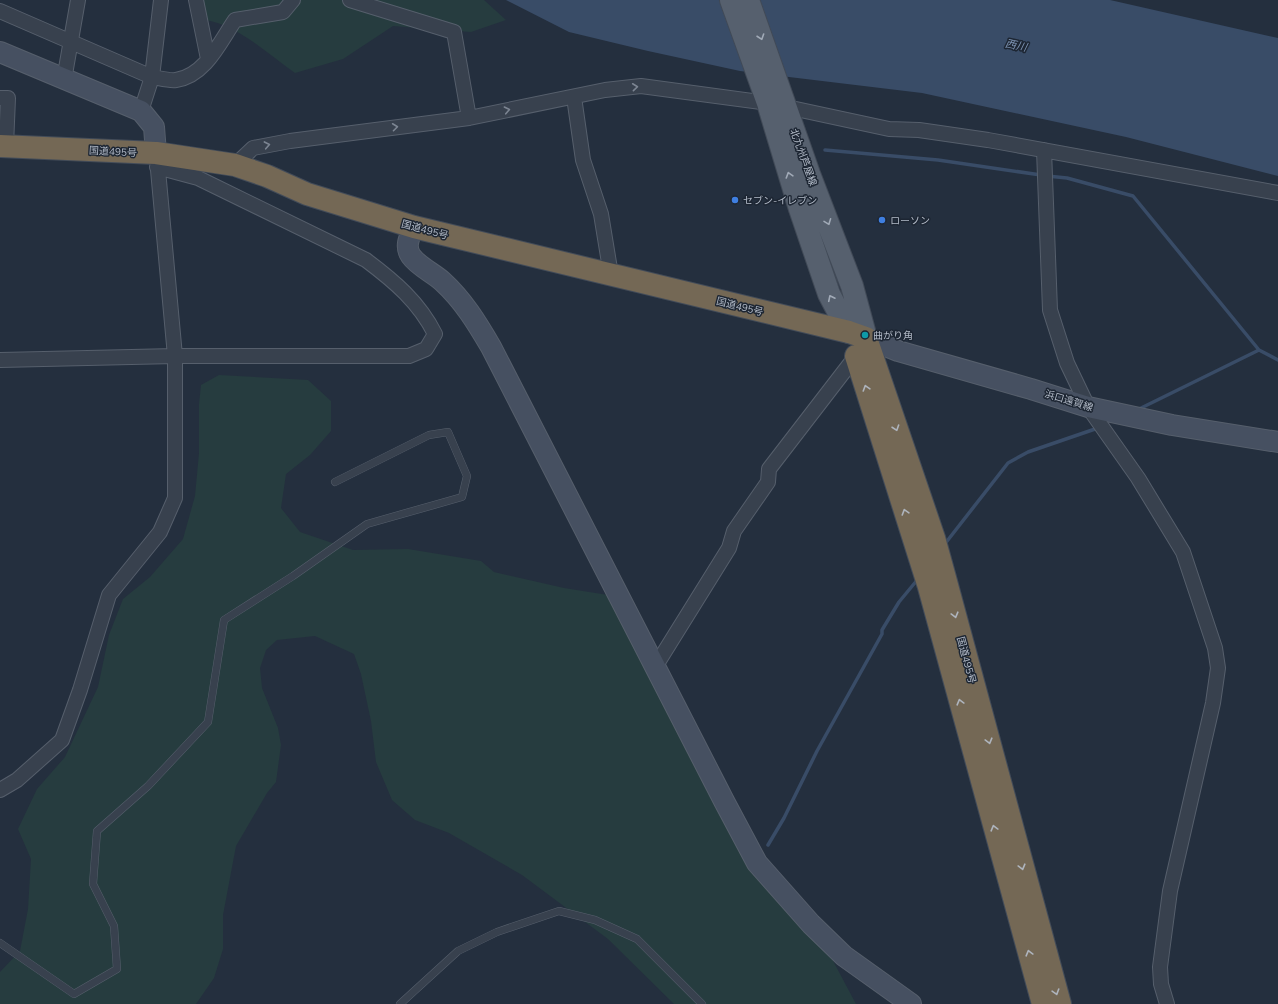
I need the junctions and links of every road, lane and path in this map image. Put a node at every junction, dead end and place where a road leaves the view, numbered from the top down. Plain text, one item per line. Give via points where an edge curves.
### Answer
1 (78, 0) edge
2 (161, 0) edge
3 (196, 0) edge
4 (293, 0) edge
5 (350, 0) edge
6 (731, 0) edge
7 (748, 0) edge
8 (0, 11) edge
9 (70, 41) junction
10 (0, 52) edge
11 (208, 59) junction
12 (152, 77) junction
13 (64, 80) junction
14 (574, 97) junction
15 (0, 98) edge
16 (774, 98) junction
17 (141, 111) junction
18 (469, 118) junction
19 (3, 146) edge
20 (1044, 150) junction
21 (157, 160) junction
22 (235, 165) junction
23 (1278, 193) edge
24 (414, 227) junction
25 (611, 275) junction
26 (857, 342) junction
27 (175, 356) junction
28 (0, 360) edge
29 (1088, 407) junction
30 (1278, 442) edge
31 (335, 482) dead end
32 (937, 582) junction
33 (655, 667) junction
34 (0, 790) edge
35 (0, 943) edge
36 (400, 1004) edge
37 (702, 1004) edge
38 (911, 1004) edge
39 (1043, 1004) edge
40 (1060, 1004) edge
41 (1167, 1004) edge

1 - 9 street
2 - 12 street
3 - 11 street
4 - 11 street via 283,12 235,20
5 - 18 street via 454,32
6 - 16 main road, 北九州芦屋線
7 -> 16 main road, 北九州芦屋線
8 - 9 street
9 - 12 street
9 - 13 street
10 - 13 street
11 - 12 street via 198,71 176,80
12 - 17 street
13 - 17 street
14 -> 16 street via 641,86
18 -> 14 street
14 - 25 street via 583,160 601,214
15 - 19 street via 8,98
16 - 20 street via 889,129 919,130
16 - 26 main road, 北九州芦屋線 via 800,209 829,294
17 - 21 street via 154,127
22 -> 18 street via 253,148
19 - 21 highway, 国道495号
20 - 23 street
20 - 29 street via 1050,310 1067,363
21 - 22 highway, 国道495号
21 - 27 street
21 - 27 street via 366,260 412,299 426,316 434,334 426,349 409,356
22 - 24 highway, 国道495号 via 307,194
24 - 25 highway, 国道495号
24 - 33 street via 407,244 411,256 460,299 484,335
25 - 26 highway, 国道495号
26 - 29 street, 浜口遠賀線
26 - 32 highway, 国道495号
26 - 33 street via 769,469 768,482 734,531 729,548
27 - 28 street
27 - 34 street via 175,498 160,532 108,596 62,740 17,780
29 - 30 street, 浜口遠賀線 via 1180,426
29 - 41 street via 1138,478 1183,552 1215,648 1218,668 1213,703 1170,892 1160,967 1161,984
31 - 35 lane via 429,434 448,432 467,476 462,497 367,524 224,620 208,722 148,786 97,831 93,884 114,926 118,970 74,994
39 -> 32 highway, 国道495号
32 -> 40 highway, 国道495号
33 - 38 street via 757,863 811,924 844,956
36 - 37 lane via 458,951 497,932 559,911 595,920 637,939

